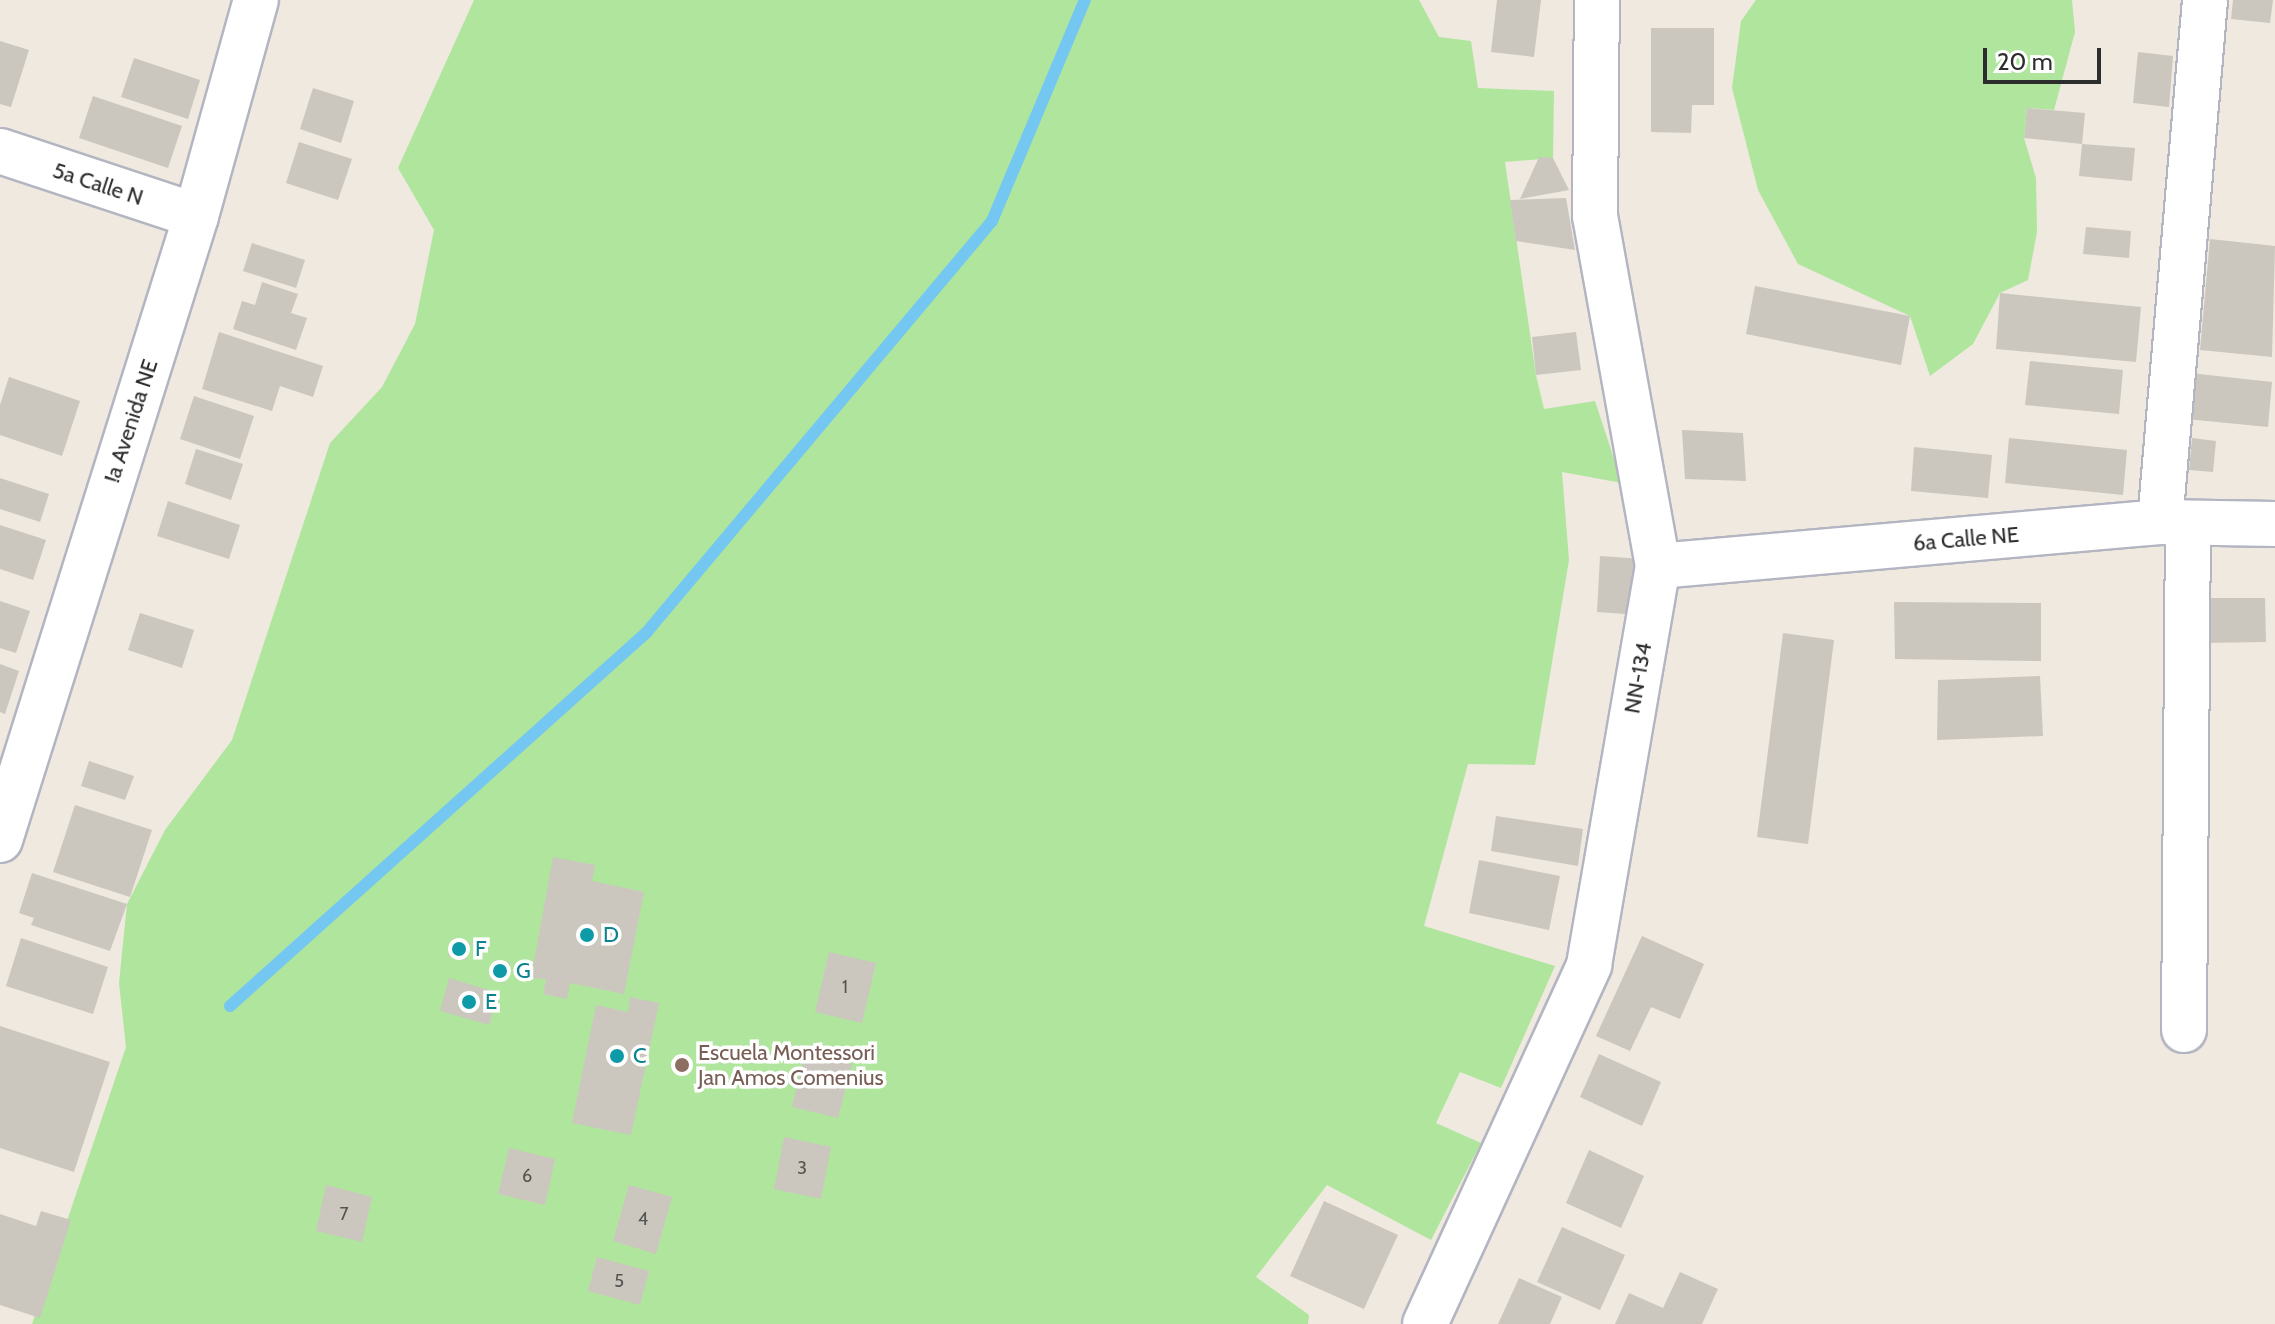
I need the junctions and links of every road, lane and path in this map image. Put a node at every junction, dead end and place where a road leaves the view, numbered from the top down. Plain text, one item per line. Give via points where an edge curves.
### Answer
1 (256, 0) edge
2 (1597, 0) edge
3 (2205, 0) edge
4 (0, 151) edge
5 (196, 216) junction
6 (2174, 522) junction
7 (2275, 524) edge
8 (1658, 566) junction
9 (13, 747) edge
10 (0, 840) edge
11 (2184, 1030) dead end
12 (1425, 1324) edge

1 - 5 street, !a Avenida NE
2 - 8 street, NN-134 / NN-134 via 1595,216
3 - 6 street
4 - 5 street, 5a Calle N
5 - 9 street, !a Avenida NE
6 - 7 street, 6a Calle NE
6 - 8 street, 6a Calle NE
6 - 11 street
8 - 12 street, NN-134 / NN-134 via 1589,965
9 - 10 street, !a Avenida NE

